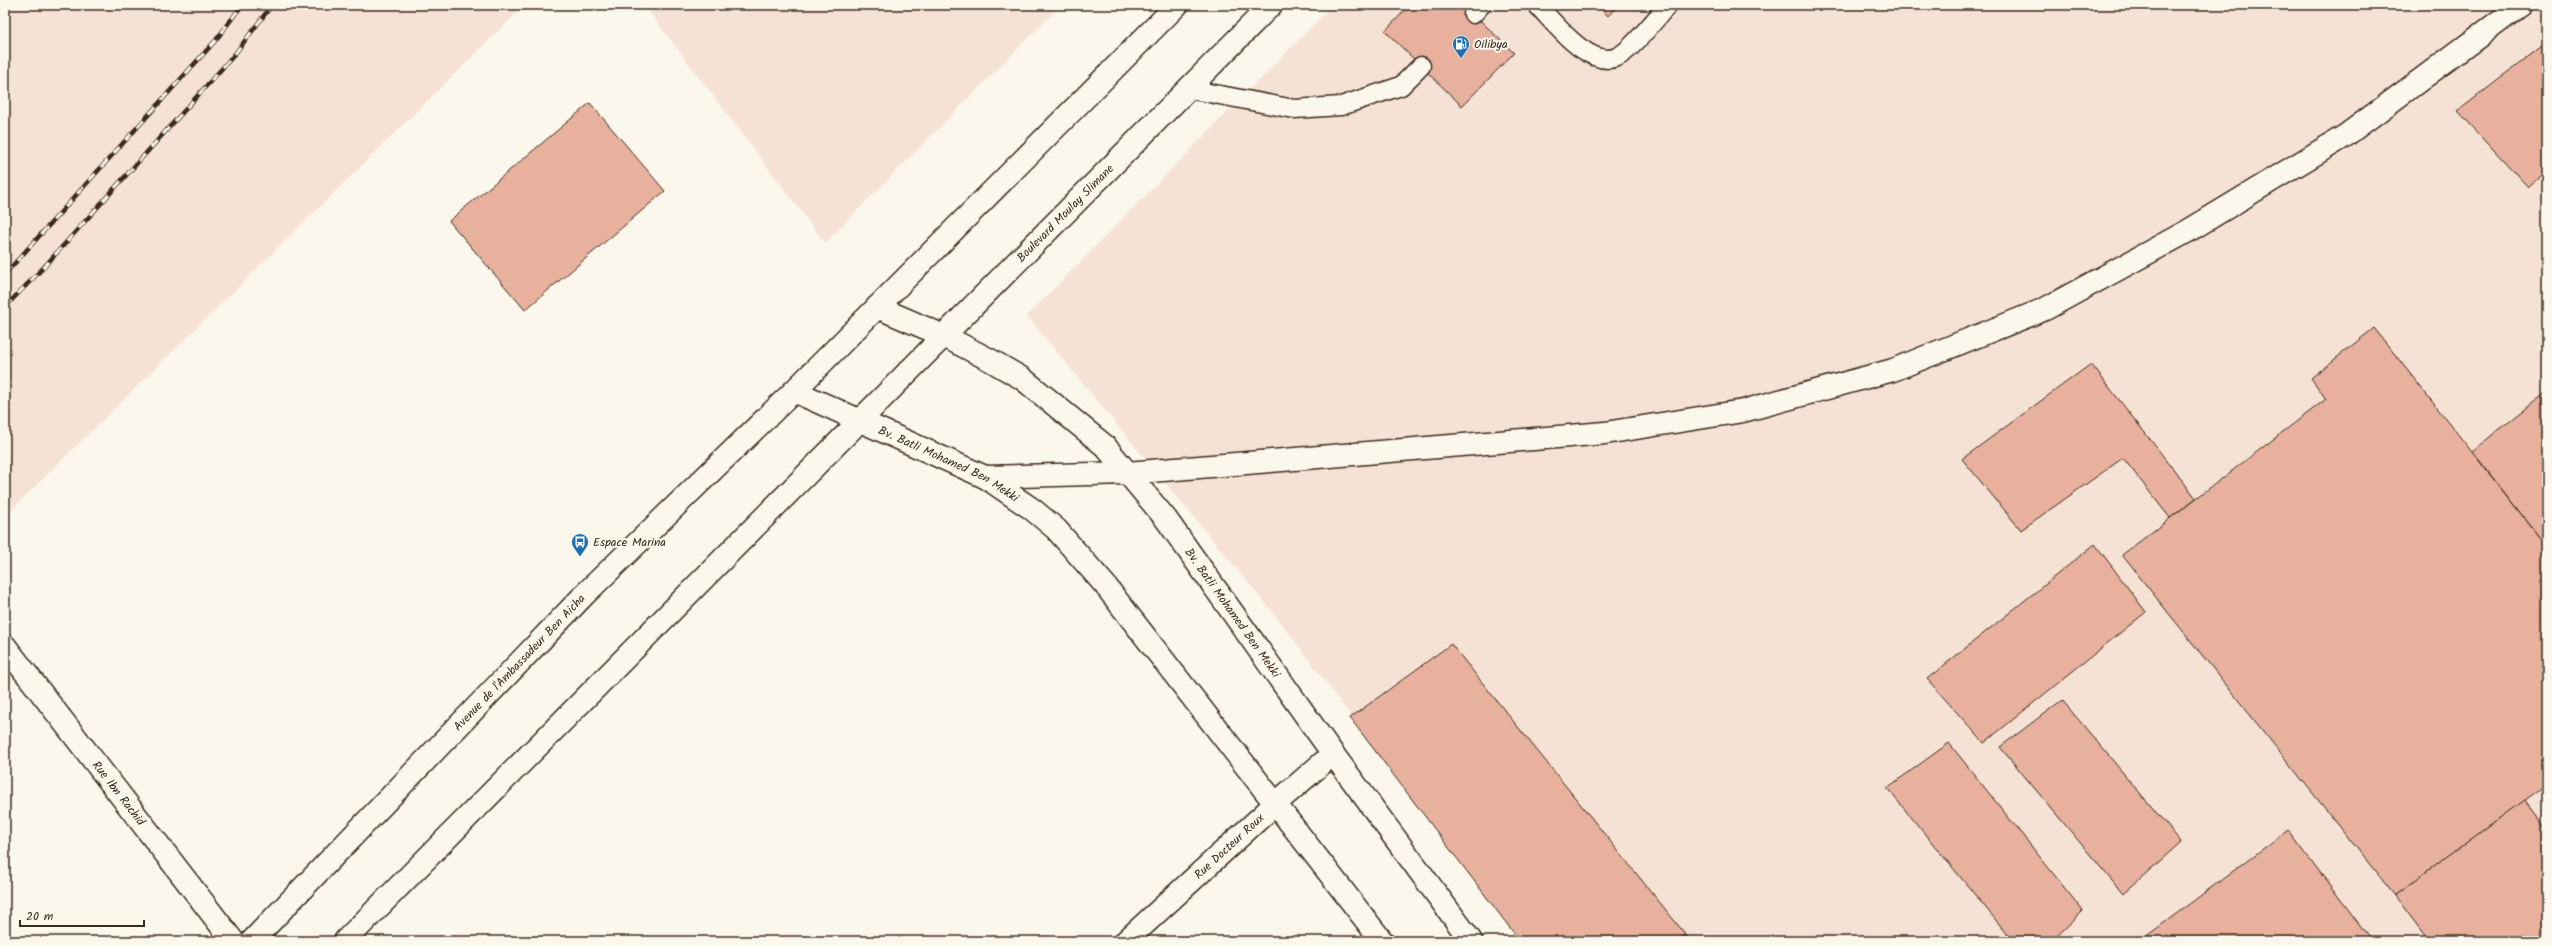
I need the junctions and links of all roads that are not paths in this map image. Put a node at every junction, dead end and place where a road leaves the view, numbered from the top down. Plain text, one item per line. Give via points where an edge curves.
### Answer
1 (1177, 5) edge
2 (1271, 5) edge
3 (1537, 5) edge
4 (1668, 5) edge
5 (2521, 5) edge
6 (1421, 66) dead end
7 (1188, 89) junction
8 (877, 307) junction
9 (944, 336) junction
10 (794, 391) junction
11 (858, 420) junction
12 (1126, 473) junction
13 (985, 477) junction
14 (5, 646) edge
15 (1333, 754) junction
16 (1275, 804) junction
17 (232, 941) edge
18 (252, 941) edge
19 (344, 941) edge
20 (1126, 941) edge
21 (1382, 941) edge
22 (1471, 941) edge

1 - 8 street
2 - 7 street, Boulevard Moulay Slimane
3 - 4 lane via 1583,51 1605,60 1618,57
5 - 12 street via 2345,136 2188,231 2045,309 1893,370 1743,411 1605,433
6 - 7 lane via 1401,86 1341,106 1294,109
7 - 9 street, Boulevard Moulay Slimane
8 - 9 street, Bv. Batli Mohamed Ben Mekki
8 - 10 street
9 - 11 street, Boulevard Moulay Slimane
9 - 12 street, Bv. Batli Mohamed Ben Mekki via 1022,380 1105,446
10 - 11 street, Bv. Batli Mohamed Ben Mekki
10 - 18 street, Avenue de l'Ambassadeur Ben Aicha via 586,593
11 - 13 street, Bv. Batli Mohamed Ben Mekki
11 - 19 street
12 - 13 street
12 - 15 street, Bv. Batli Mohamed Ben Mekki via 1166,519
13 - 16 street, Bv. Batli Mohamed Ben Mekki via 1032,509 1077,551
14 - 17 street, Rue Ibn Rachid
15 - 16 street, Rue Docteur Roux
15 - 22 street, Bv. Batli Mohamed Ben Mekki
16 - 20 street, Rue Docteur Roux
16 - 21 street, Bv. Batli Mohamed Ben Mekki

